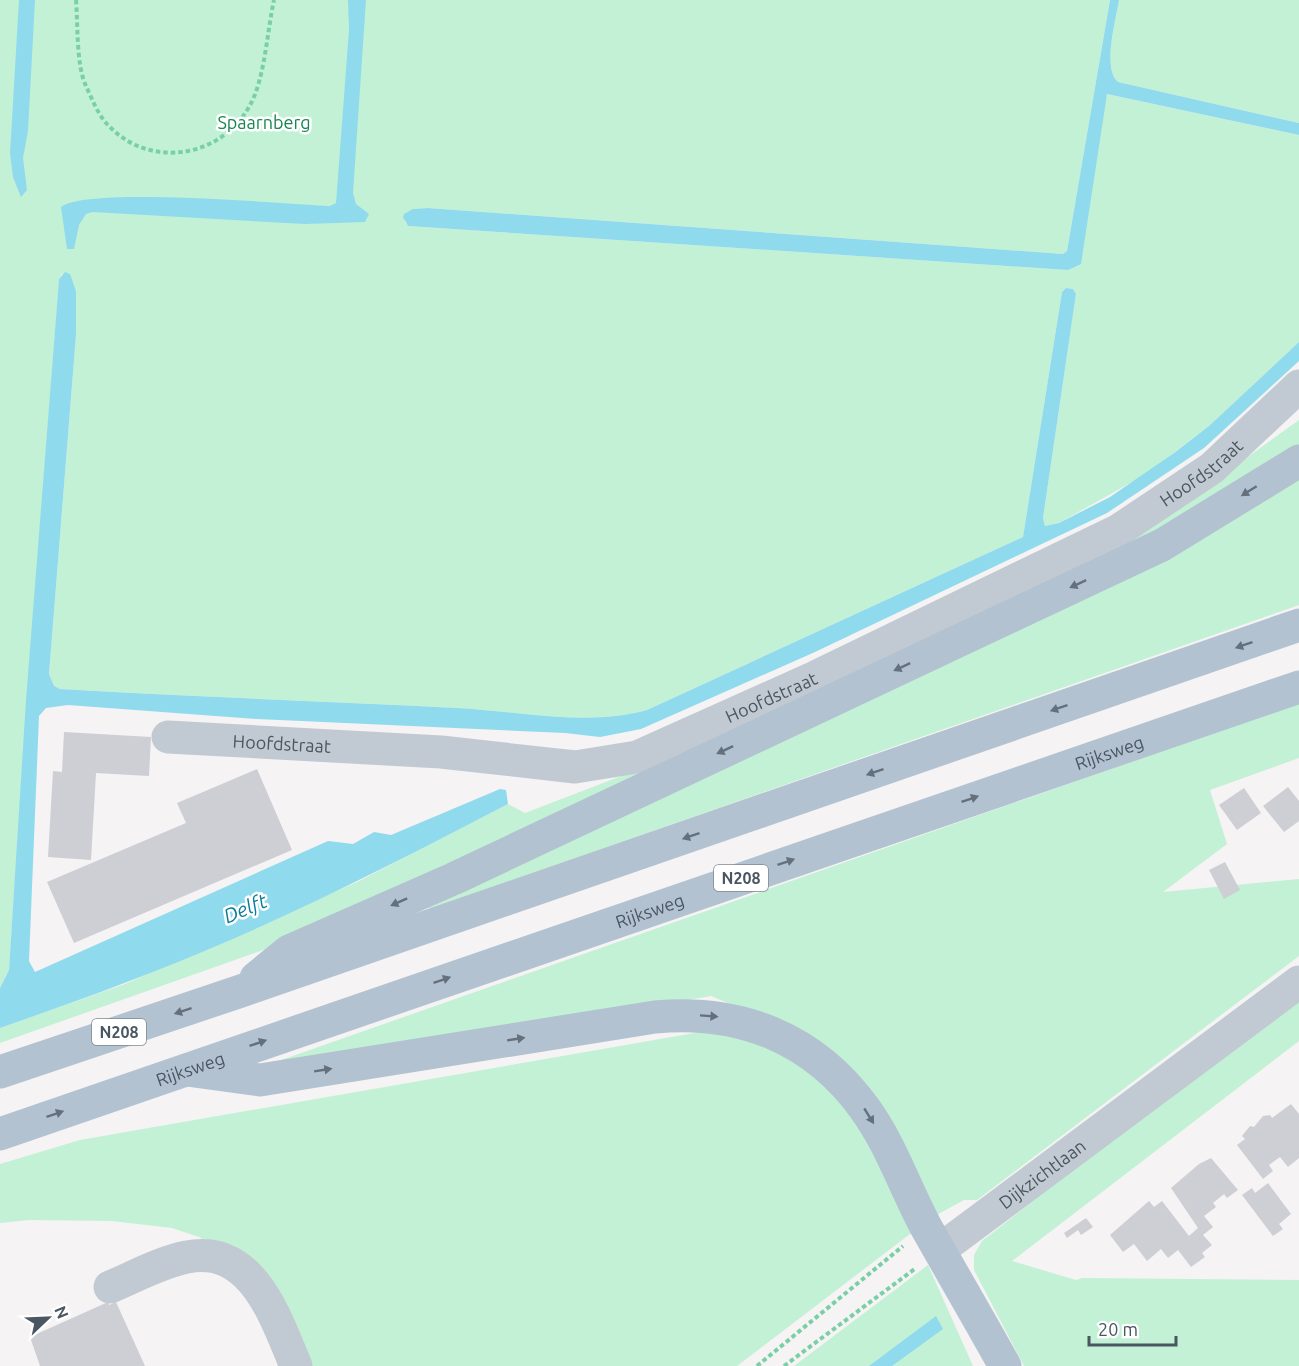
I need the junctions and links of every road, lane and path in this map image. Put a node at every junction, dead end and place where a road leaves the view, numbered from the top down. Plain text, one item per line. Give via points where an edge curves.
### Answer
1 (76, 0) edge
2 (274, 0) edge
3 (1299, 386) edge
4 (1299, 461) edge
5 (1299, 625) edge
6 (1299, 687) edge
7 (168, 737) dead end
8 (1299, 982) edge
9 (238, 992) junction
10 (183, 1069) junction
11 (0, 1072) edge
12 (0, 1134) edge
13 (934, 1238) junction
14 (110, 1287) dead end
15 (296, 1366) edge
16 (757, 1366) edge
17 (784, 1366) edge
18 (1005, 1366) edge

1 - 2 path via 85,84 106,124 132,144 160,153 178,153 213,144 240,121 250,106
3 - 7 street, Hoofdstraat via 1212,468 1119,530 811,679 637,757 575,767 441,752
4 -> 9 main road, N208 via 1162,545 453,879 289,951
5 -> 9 main road, N208
10 -> 6 main road, Rijksweg / N208
8 - 13 street, Dijkzichtlaan
9 -> 11 main road, N208
12 -> 10 main road, Rijksweg / N208
10 -> 13 main road, N208 via 260,1080 655,1017 717,1016 774,1033 812,1055 841,1080 877,1128
13 - 16 path
13 - 17 path
13 - 18 main road
14 - 15 street via 184,1257 223,1259 243,1271 258,1287

